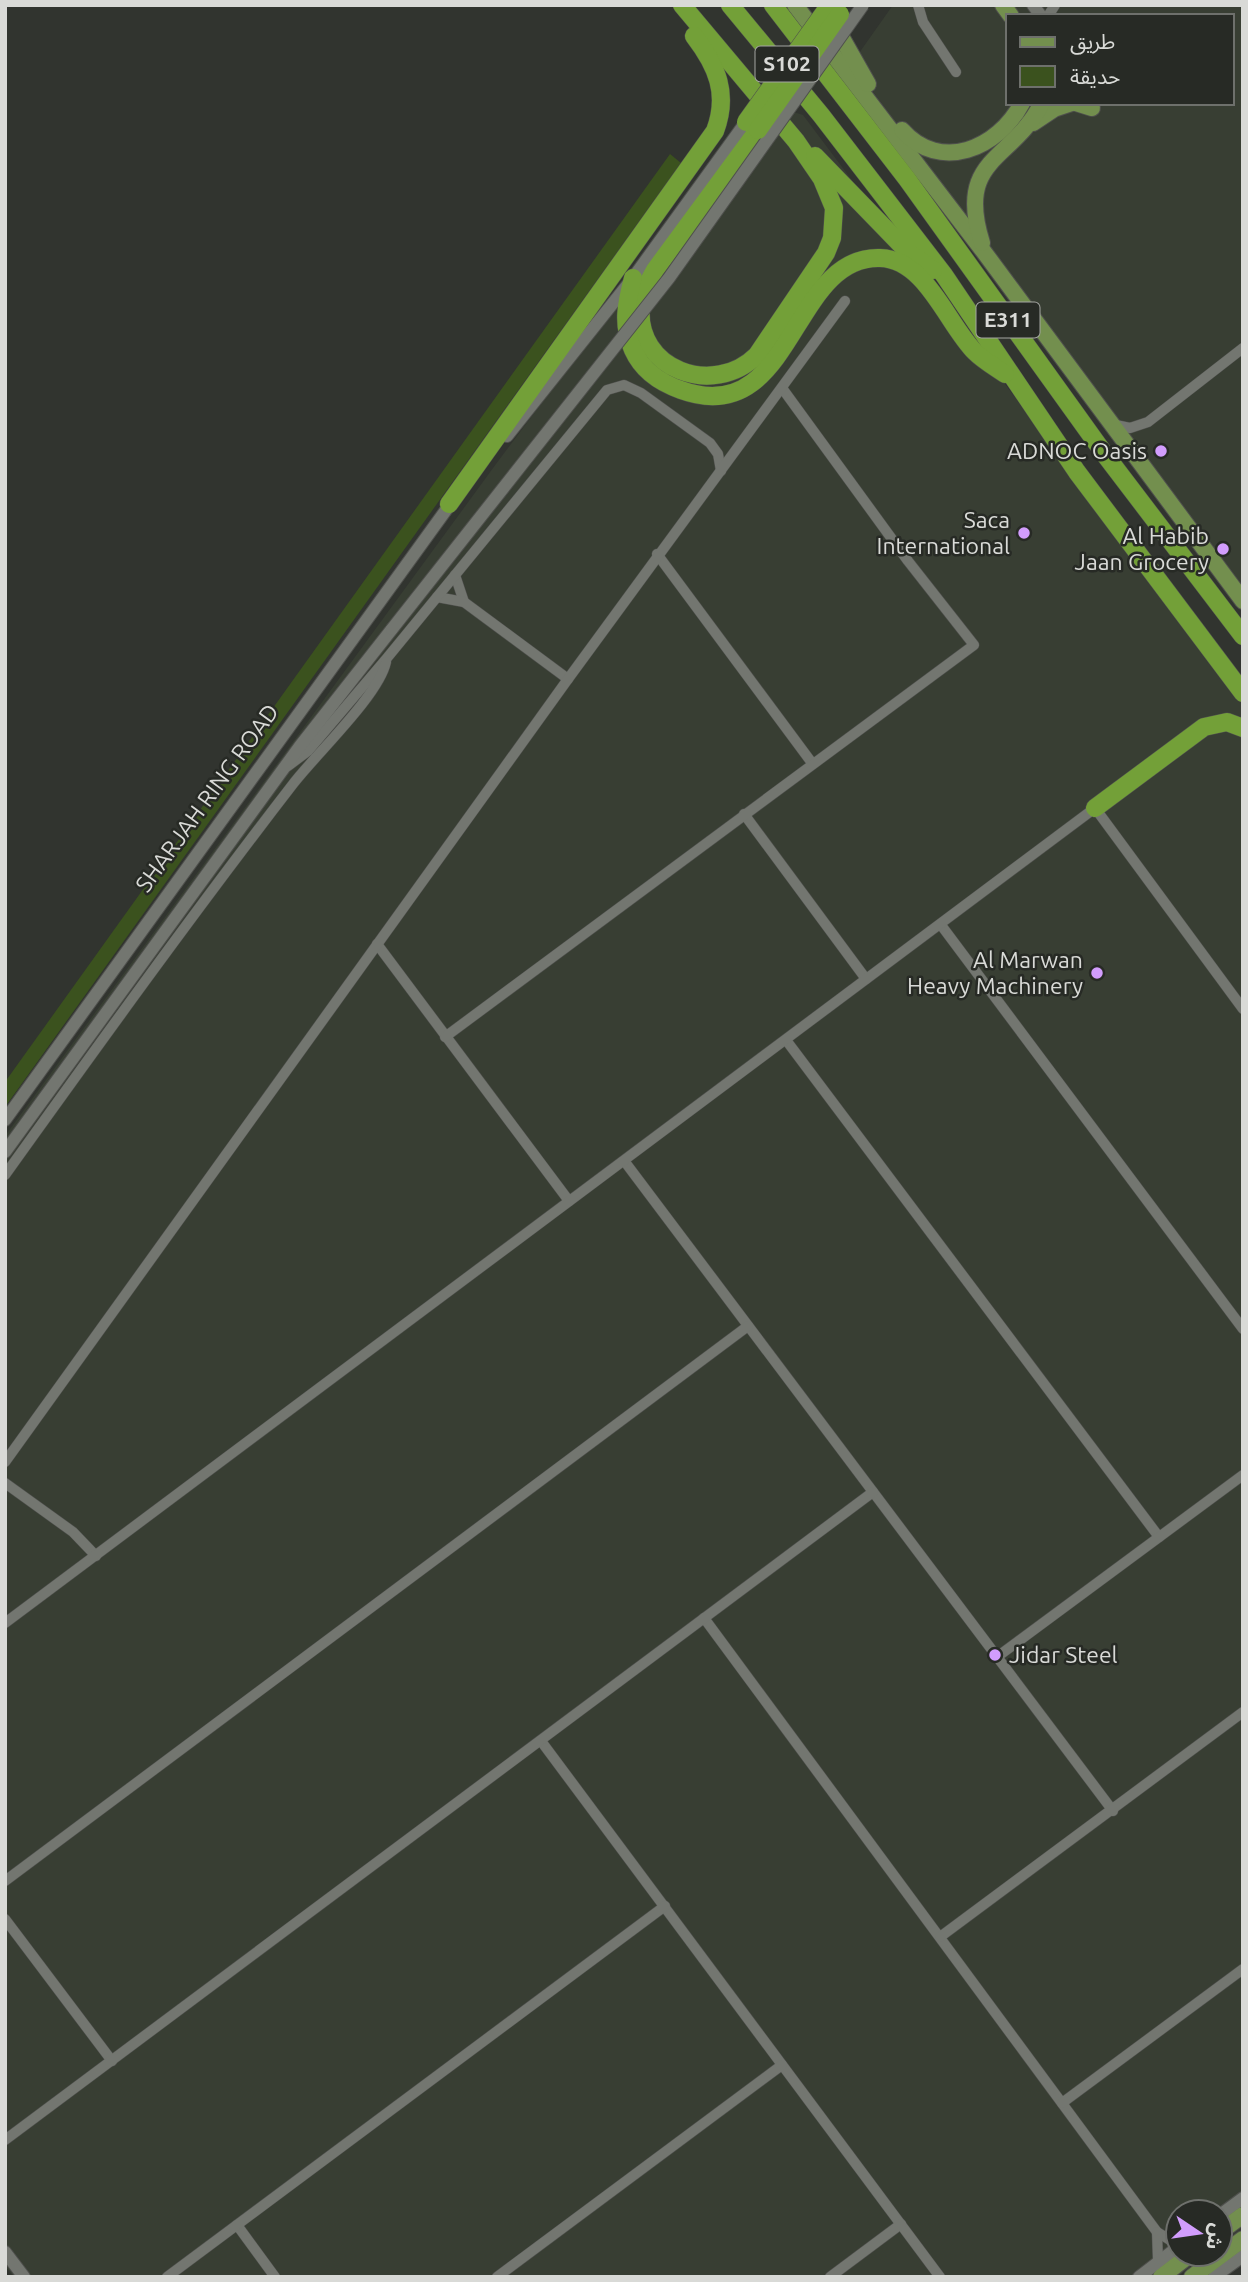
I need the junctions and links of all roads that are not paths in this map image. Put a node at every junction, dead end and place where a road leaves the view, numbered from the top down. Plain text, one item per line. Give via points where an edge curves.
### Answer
1 (671, 5) edge
2 (682, 5) edge
3 (730, 5) edge
4 (773, 5) edge
5 (795, 5) edge
6 (819, 5) edge
7 (863, 5) edge
8 (918, 5) edge
9 (836, 8) edge
10 (956, 72) dead end
11 (1021, 105) edge
12 (1041, 105) edge
13 (1080, 105) edge
14 (752, 126) junction
15 (1026, 129) junction
16 (796, 141) junction
17 (984, 252) junction
18 (944, 275) junction
19 (633, 278) junction
20 (845, 301) dead end
21 (1243, 348) edge
22 (1014, 380) junction
23 (782, 388) junction
24 (1111, 424) junction
25 (721, 471) junction
26 (449, 504) junction
27 (657, 555) junction
28 (455, 575) junction
29 (438, 597) junction
30 (1243, 601) edge
31 (464, 602) junction
32 (1243, 636) edge
33 (387, 658) junction
34 (568, 678) junction
35 (1243, 693) edge
36 (1243, 728) edge
37 (812, 763) junction
38 (288, 766) junction
39 (1096, 808) junction
40 (744, 814) junction
41 (941, 925) junction
42 (377, 944) junction
43 (866, 979) junction
44 (1243, 1009) edge
45 (445, 1037) junction
46 (786, 1040) junction
47 (5, 1120) edge
48 (5, 1152) edge
49 (625, 1162) junction
50 (5, 1175) edge
51 (569, 1201) junction
52 (748, 1326) junction
53 (1243, 1329) edge
54 (5, 1462) edge
55 (1243, 1475) edge
56 (5, 1483) edge
57 (873, 1492) junction
58 (1159, 1537) junction
59 (96, 1556) junction
60 (704, 1618) junction
61 (5, 1623) edge
62 (997, 1657) junction
63 (1243, 1712) edge
64 (541, 1741) junction
65 (1113, 1811) junction
66 (5, 1881) edge
67 (665, 1906) junction
68 (5, 1919) edge
69 (940, 1937) junction
70 (1243, 1969) edge
71 (112, 2060) junction
72 (782, 2064) junction
73 (1062, 2103) junction
74 (5, 2140) edge
75 (901, 2224) junction
76 (237, 2225) junction
77 (1157, 2232) junction
78 (1164, 2237) edge
79 (1243, 2239) edge
80 (5, 2252) edge
81 (1243, 2256) edge
82 (1160, 2269) edge
83 (24, 2277) edge
84 (167, 2277) edge
85 (275, 2277) edge
86 (497, 2277) edge
87 (830, 2277) edge
88 (940, 2277) edge
89 (1139, 2277) edge
90 (1192, 2277) edge
91 (1214, 2277) edge

1 - 26 highway via 718,75 722,98 715,131
2 - 16 highway
3 - 18 highway, E311
4 - 32 highway, E311
5 - 17 main road
6 - 11 main road via 883,106 915,143 926,149 953,154 978,147 1010,122
7 - 38 street, bridge via 669,278
8 - 10 street via 923,22
9 - 14 highway, S102, bridge
12 - 15 main road
13 - 15 main road via 1054,109
14 - 16 highway via 655,270 643,296 642,324 651,346 668,364 689,374 713,377 747,365 774,333 826,253 834,208 822,179
14 - 19 street, SHARJAH RING ROAD
15 - 17 main road via 993,158 978,182 975,215
16 - 18 highway via 910,254
17 - 24 main road
18 - 22 highway, E311
19 - 22 highway via 625,314 633,349 651,374 683,391 724,394 760,377 825,285 844,267 866,258 888,258 908,268 975,352
19 - 26 street, SHARJAH RING ROAD
20 - 23 street
21 - 24 street via 1140,426
22 - 35 highway, E311
23 - 25 street
23 - 37 street via 974,645
24 - 30 main road
25 - 27 street
25 - 28 street via 710,443 633,388 614,386 601,396
26 - 47 street, SHARJAH RING ROAD
27 - 34 street
27 - 37 street
28 - 29 street
28 - 31 street
29 - 31 street
29 - 33 street
31 - 34 street
33 - 38 street via 308,751
33 - 50 street via 378,684 227,870
34 - 42 street
36 - 39 highway via 1227,722 1204,727
37 - 40 street
38 - 48 street
39 - 41 street
39 - 44 street
40 - 43 street
40 - 45 street
41 - 43 street
41 - 53 street
42 - 45 street
42 - 54 street
43 - 46 street
45 - 51 street
46 - 49 street
46 - 58 street
49 - 51 street
49 - 52 street
51 - 59 street
52 - 57 street
52 - 66 street
55 - 58 street
56 - 59 street via 74,1532
57 - 60 street
57 - 62 street
58 - 62 street
59 - 61 street
60 - 64 street
60 - 69 street
62 - 65 street
63 - 65 street
64 - 67 street
64 - 71 street
65 - 69 street
67 - 72 street
67 - 76 street
68 - 71 street
69 - 73 street
70 - 73 street
71 - 74 street
72 - 75 street
72 - 86 street
73 - 77 street
75 - 87 street
75 - 88 street
76 - 84 street
76 - 85 street
77 - 78 street
77 - 82 street
79 - 90 main road
80 - 83 street
81 - 91 street
82 - 89 street

